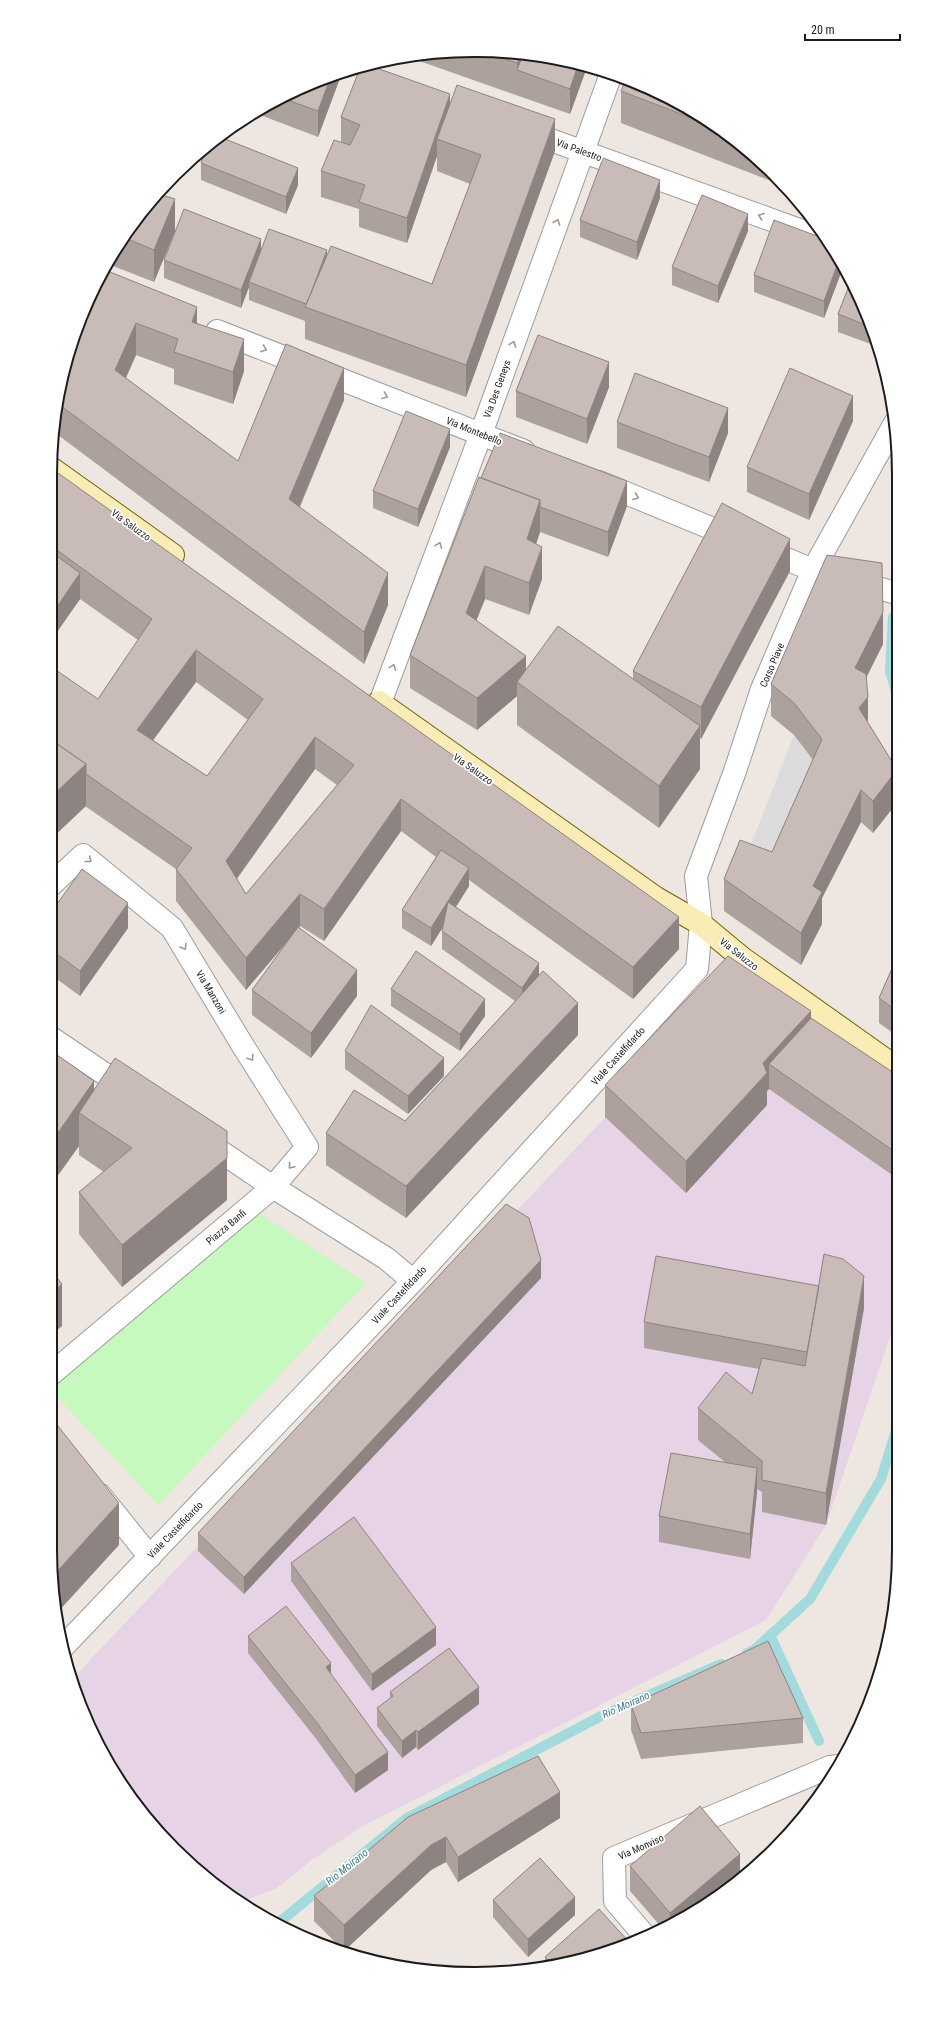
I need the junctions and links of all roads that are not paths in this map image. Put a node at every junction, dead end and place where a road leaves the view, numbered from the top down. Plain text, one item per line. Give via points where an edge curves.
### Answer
1 (609, 79) edge
2 (507, 124) edge
3 (582, 152) junction
4 (818, 237) edge
5 (196, 323) edge
6 (889, 433) edge
7 (481, 434) junction
8 (546, 460) edge
9 (57, 472) edge
10 (582, 475) edge
11 (190, 568) edge
12 (814, 570) junction
13 (892, 592) edge
14 (372, 697) joint
15 (57, 879) edge
16 (701, 924) junction
17 (57, 1041) edge
18 (892, 1064) edge
19 (149, 1103) edge
20 (188, 1130) edge
21 (274, 1187) junction
22 (413, 1281) junction
23 (57, 1369) edge
24 (88, 1480) edge
25 (150, 1557) junction
26 (68, 1642) edge
27 (831, 1767) edge
28 (641, 1932) edge

1 - 3 street, Via Des Geneys
2 - 3 street, Via Palestro
4 -> 3 street, Via Palestro
7 -> 3 street, Via Des Geneys
5 -> 7 street, Via Montebello
6 - 12 street, Corso Piave
7 - 8 street, Via Montebello
14 -> 7 street, Via Des Geneys
9 - 11 main road, Via Saluzzo
10 -> 12 street
12 - 13 street
12 - 16 street, Corso Piave via 762,689 696,876
14 - 16 main road, Via Saluzzo via 656,898
15 -> 21 street, Via Manzoni via 82,855 172,928 307,1147
16 - 18 main road, Via Saluzzo via 742,958
16 - 22 street, Viale Castelfidardo via 697,969
17 - 19 street
20 - 21 street
21 - 22 street via 387,1259
21 - 23 street, Piazza Banfi
22 - 25 street, Viale Castelfidardo
24 - 25 street
25 - 26 street, Viale Castelfidardo
27 - 28 street, Via Monviso via 614,1858 615,1901

